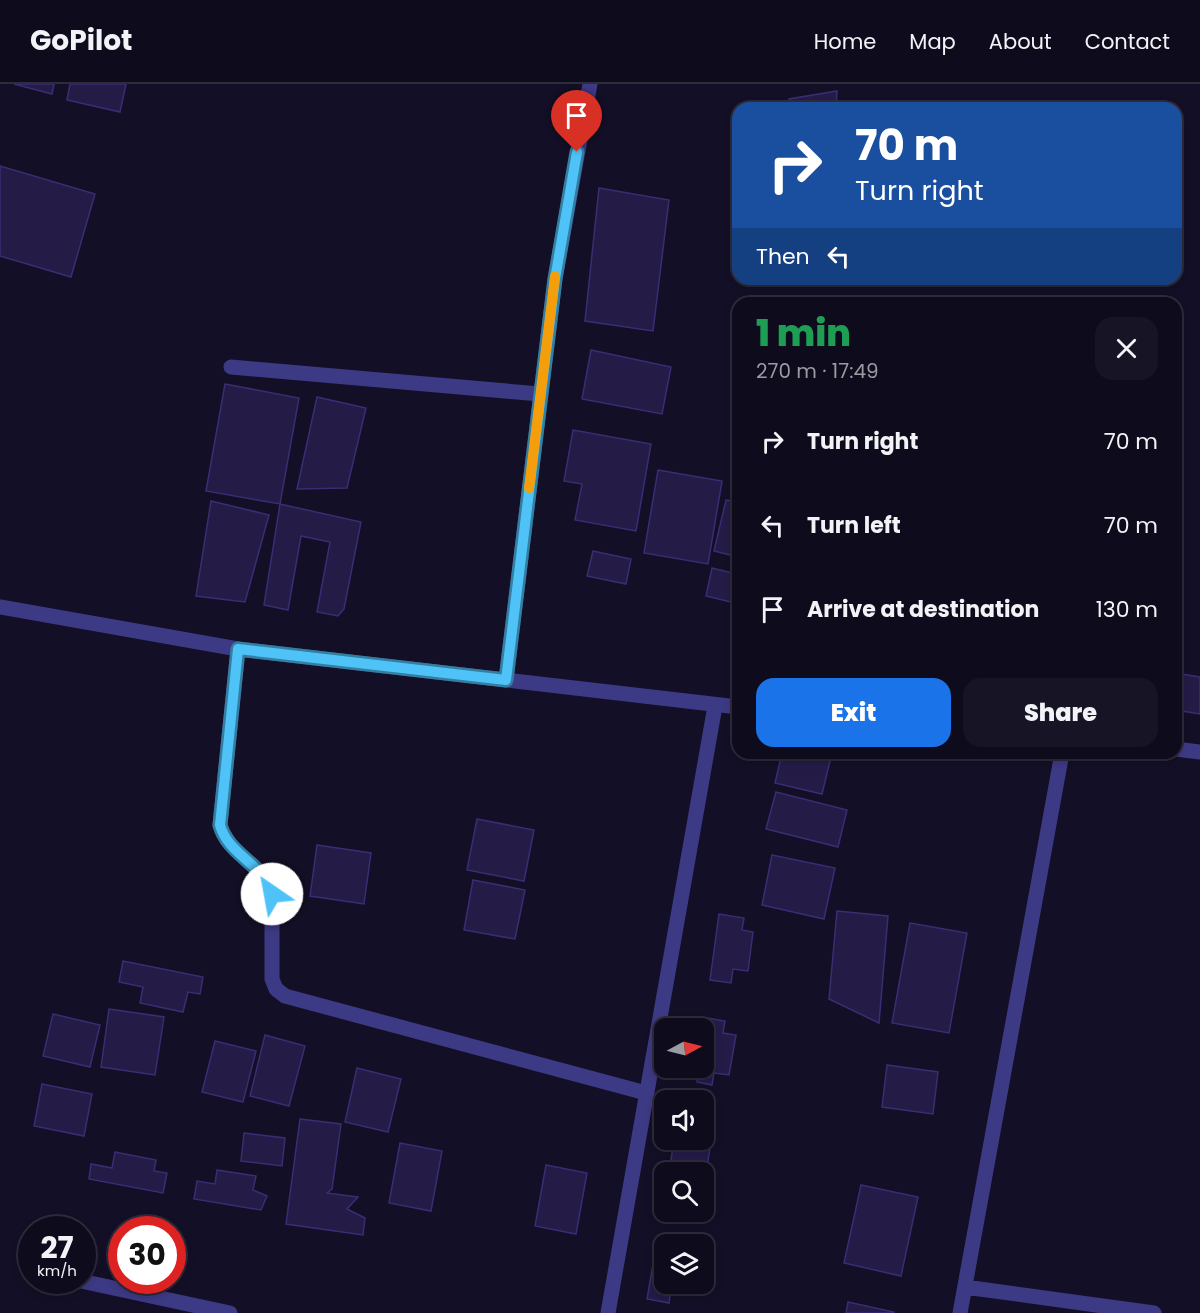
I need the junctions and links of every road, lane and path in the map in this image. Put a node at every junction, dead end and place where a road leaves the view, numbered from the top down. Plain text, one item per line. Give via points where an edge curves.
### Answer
1 (590, 84) edge
2 (231, 367) dead end
3 (540, 394) junction
4 (0, 607) edge
5 (238, 649) junction
6 (506, 680) junction
7 (715, 706) junction
8 (732, 707) edge
9 (1182, 749) edge
10 (1200, 752) edge
11 (1061, 759) edge
12 (646, 1094) junction
13 (96, 1284) edge
14 (965, 1287) junction
15 (230, 1313) edge
16 (608, 1313) edge
17 (960, 1313) edge
18 (1154, 1313) edge

1 - 3 street via 555,279
2 - 3 street
3 - 6 street
4 - 5 street
5 - 6 street
5 - 12 street via 220,825 232,848 269,882 272,980 276,989 285,996
6 - 7 street
7 - 8 street
7 - 12 street
9 - 10 street
11 - 14 street
12 - 16 street
13 - 15 street
14 - 17 street
14 - 18 street

